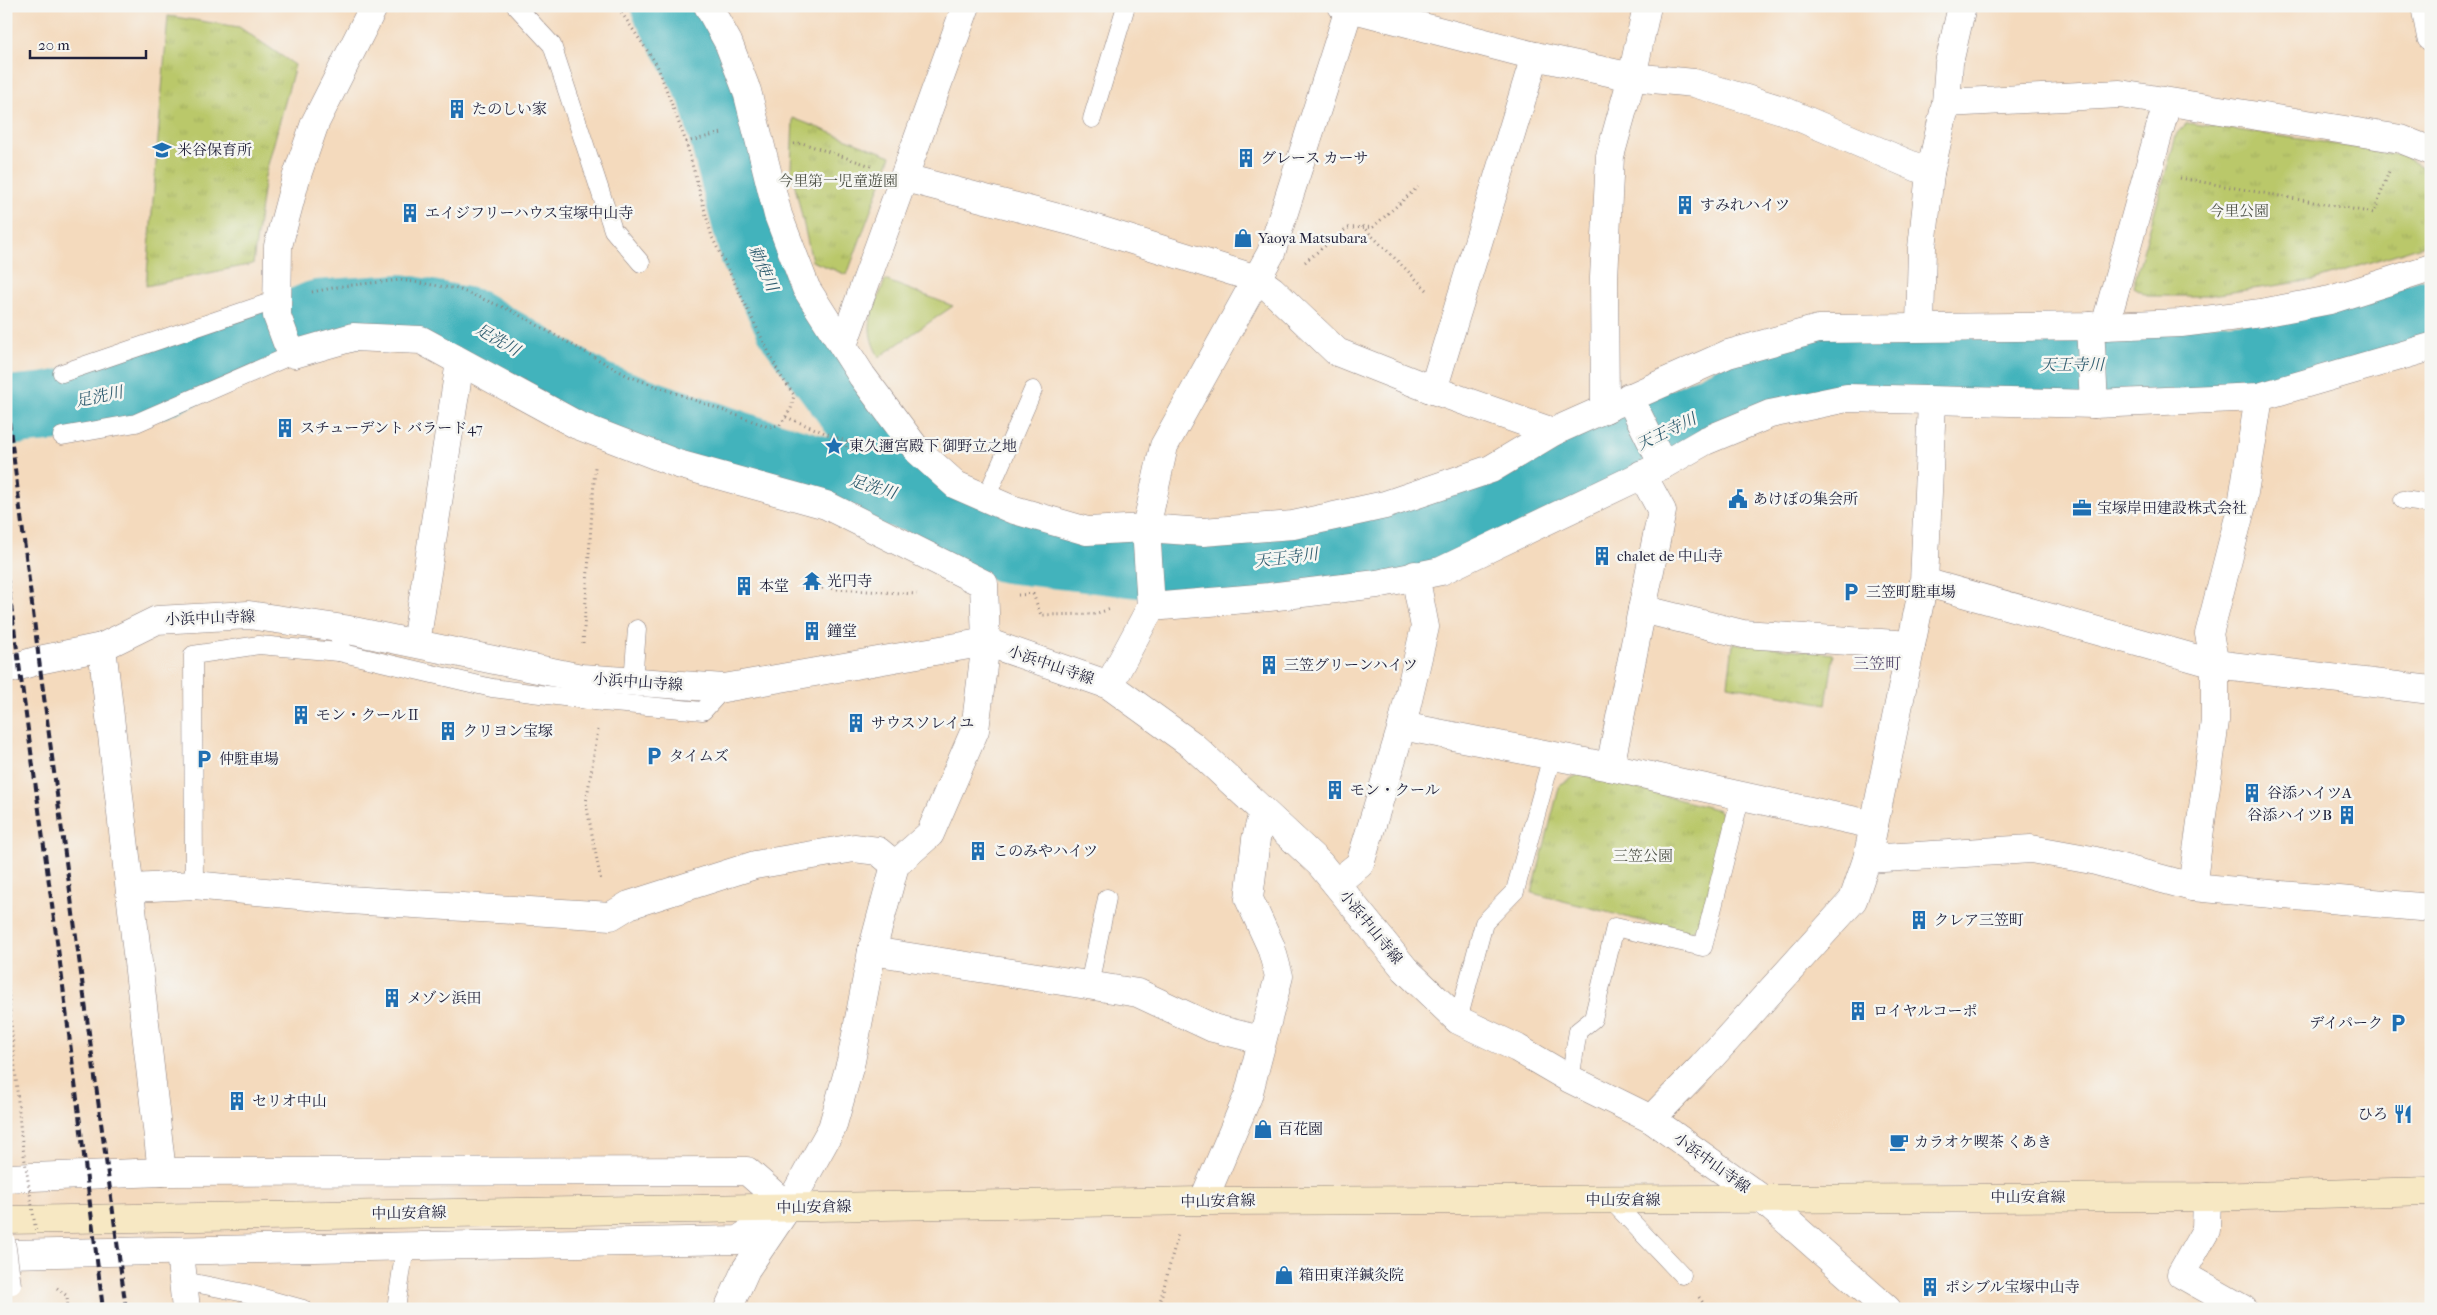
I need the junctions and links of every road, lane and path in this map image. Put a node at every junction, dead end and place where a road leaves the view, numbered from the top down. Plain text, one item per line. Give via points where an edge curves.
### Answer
1 (374, 6) edge
2 (516, 6) edge
3 (708, 6) edge
4 (966, 6) edge
5 (1126, 6) edge
6 (1647, 6) edge
7 (1962, 6) edge
8 (2425, 6) edge
9 (1347, 7) edge
10 (2431, 36) edge
11 (1535, 56) junction
12 (1632, 77) junction
13 (1946, 103) junction
14 (2167, 103) junction
15 (1092, 119) dead end
16 (728, 132) dead end
17 (2401, 139) junction
18 (686, 142) dead end
19 (761, 148) junction
20 (2431, 151) edge
21 (2148, 172) junction
22 (1930, 173) junction
23 (905, 178) junction
24 (1418, 187) dead end
25 (1361, 226) junction
26 (641, 263) dead end
27 (2431, 268) edge
28 (1265, 284) junction
29 (277, 308) junction
30 (1457, 310) junction
31 (1920, 326) junction
32 (2096, 331) junction
33 (842, 345) junction
34 (2431, 347) edge
35 (290, 349) junction
36 (460, 362) junction
37 (62, 373) dead end
38 (1033, 390) dead end
39 (1433, 390) junction
40 (2259, 397) junction
41 (2094, 398) junction
42 (1631, 402) junction
43 (1932, 402) junction
44 (1605, 409) junction
45 (786, 417) dead end
46 (1553, 432) junction
47 (597, 433) junction
48 (62, 436) dead end
49 (846, 448) dead end
50 (1654, 464) junction
51 (986, 498) junction
52 (2403, 500) dead end
53 (2431, 504) edge
54 (1146, 535) junction
55 (1416, 575) junction
56 (1924, 582) junction
57 (802, 587) dead end
58 (918, 594) dead end
59 (984, 598) junction
60 (1151, 602) junction
61 (1642, 609) junction
62 (637, 629) dead end
63 (341, 641) junction
64 (986, 642) junction
65 (416, 643) junction
66 (1911, 645) junction
67 (102, 647) junction
68 (2215, 664) junction
69 (6, 670) edge
70 (581, 678) junction
71 (633, 682) junction
72 (1109, 685) junction
73 (724, 688) junction
74 (2431, 690) edge
75 (603, 702) junction
76 (1402, 726) junction
77 (1552, 756) junction
78 (1610, 768) junction
79 (1741, 796) junction
80 (1263, 812) junction
81 (1874, 825) junction
82 (1867, 859) junction
83 (895, 865) junction
84 (1336, 883) junction
85 (194, 885) junction
86 (2192, 887) junction
87 (131, 888) junction
88 (1106, 898) dead end
89 (2431, 908) edge
90 (600, 915) junction
91 (872, 952) junction
92 (6, 966) edge
93 (1089, 985) junction
94 (1458, 1020) junction
95 (1261, 1040) junction
96 (1570, 1079) junction
97 (1651, 1119) junction
98 (162, 1172) junction
99 (6, 1178) edge
100 (2431, 1191) edge
101 (2207, 1197) junction
102 (1761, 1198) junction
103 (1203, 1201) junction
104 (1612, 1201) junction
105 (788, 1207) junction
106 (6, 1220) edge
107 (1179, 1228) dead end
108 (37, 1239) dead end
109 (6, 1241) edge
110 (405, 1247) junction
111 (180, 1252) junction
112 (6, 1254) edge
113 (1682, 1275) dead end
114 (184, 1281) junction
115 (12, 1285) dead end
116 (67, 1296) dead end
117 (68, 1309) edge
118 (186, 1309) edge
119 (304, 1309) edge
120 (396, 1309) edge
121 (728, 1309) edge
122 (1158, 1309) edge
123 (1887, 1309) edge
124 (2243, 1309) edge

1 - 29 street via 315,122 296,178 278,246
2 - 26 lane via 552,45 613,230
3 - 19 street via 728,42 747,91
4 - 23 street
5 - 15 lane
6 - 12 street
7 - 13 street via 1949,63
8 - 10 street
9 - 11 street
9 - 28 street via 1271,253
11 - 12 street
11 - 30 street
12 - 22 street via 1694,83 1782,110
12 - 44 street via 1610,156 1604,278
13 - 14 street via 2120,94
13 - 22 street
14 - 17 street
14 - 21 street
16 - 18 path
17 - 20 street
17 - 21 path via 2374,213
19 - 23 path via 802,143
19 - 33 street via 778,215 806,288
21 - 32 street
22 - 31 street via 1922,248
23 - 28 street via 1074,222
23 - 33 street
24 - 25 path via 1373,227
25 - 28 path via 1347,228
25 - 30 path via 1433,297
27 - 32 street via 2330,300 2261,313
28 - 39 street via 1337,352
28 - 54 street via 1164,446
29 - 35 street
29 - 37 lane
30 - 39 street
31 - 32 street
31 - 42 street via 1818,329 1728,354
32 - 41 street
33 - 51 street via 917,450 956,485
34 - 40 street
35 - 36 street via 353,337 421,340
35 - 48 lane via 136,423
36 - 47 street
36 - 65 street
38 - 51 lane
39 - 46 street
40 - 41 street
40 - 68 street via 2242,505 2209,634
41 - 43 street
42 - 44 street
42 - 50 street
43 - 50 street via 1847,398 1770,414
43 - 56 street
44 - 46 street
45 - 49 path via 847,442
46 - 54 street via 1491,469 1385,505 1293,525
47 - 59 street via 678,464 826,505 984,584
47 - 70 path
50 - 55 street via 1441,571
50 - 61 street via 1662,512
51 - 54 street via 1011,509 1087,531
52 - 53 lane
54 - 60 street
55 - 60 street via 1377,584 1279,596
55 - 76 street via 1425,627
56 - 66 street
56 - 68 street
57 - 58 path
59 - 60 path via 1033,594 1041,614 1094,614 1122,605
59 - 64 street
60 - 72 street
61 - 66 street via 1744,634
61 - 78 street
62 - 71 lane
63 - 65 street, 小浜中山寺線
63 - 67 street, 小浜中山寺線 via 248,614 157,620
63 - 75 lane via 492,688
63 - 85 lane via 259,645 194,655
64 - 72 street, 小浜中山寺線
64 - 73 street, 小浜中山寺線
64 - 83 street via 976,730 930,834
65 - 70 street, 小浜中山寺線
66 - 81 street
67 - 69 street, 小浜中山寺線
67 - 87 street
68 - 74 street
68 - 86 street via 2215,721
70 - 71 street, 小浜中山寺線
71 - 73 street, 小浜中山寺線
72 - 80 street, 小浜中山寺線 via 1192,745
73 - 75 lane via 703,711
75 - 90 path via 586,803 601,883
76 - 77 street
76 - 84 street via 1360,864
77 - 78 street
77 - 94 lane via 1515,891 1484,923
78 - 79 street
79 - 81 street
79 - 96 lane via 1703,947 1615,927 1593,1019 1578,1031
80 - 84 street, 小浜中山寺線
80 - 95 street via 1256,838 1249,899 1271,947 1279,976
81 - 82 street
82 - 86 street via 2031,849 2092,860
82 - 97 street via 1852,900
83 - 90 street via 878,851 854,848 755,864 629,904 611,916
83 - 91 street
84 - 94 street, 小浜中山寺線 via 1405,969
85 - 87 street
85 - 90 street via 349,900
86 - 89 street
87 - 98 street
88 - 93 lane
91 - 93 street
91 - 105 street via 850,1061 832,1128
92 - 108 path, bridge via 21,1135
93 - 95 street via 1138,993 1213,1028
94 - 96 street, 小浜中山寺線 via 1517,1048
95 - 103 street via 1248,1096
96 - 97 street, 小浜中山寺線
97 - 102 street, 小浜中山寺線
98 - 99 street
98 - 105 street via 747,1171
100 - 101 street, 中山安倉線
101 - 102 street, 中山安倉線
101 - 124 street via 2206,1230 2181,1274
102 - 104 street, 中山安倉線
102 - 123 street, 小浜中山寺線
103 - 104 street, 中山安倉線
103 - 105 street, 中山安倉線
104 - 113 lane
105 - 106 street, 中山安倉線
105 - 110 street via 738,1240
105 - 121 street via 746,1269
107 - 122 path
109 - 115 lane, bridge
110 - 111 street
110 - 120 lane
111 - 112 street
111 - 114 street
114 - 118 street
114 - 119 lane
116 - 117 path

